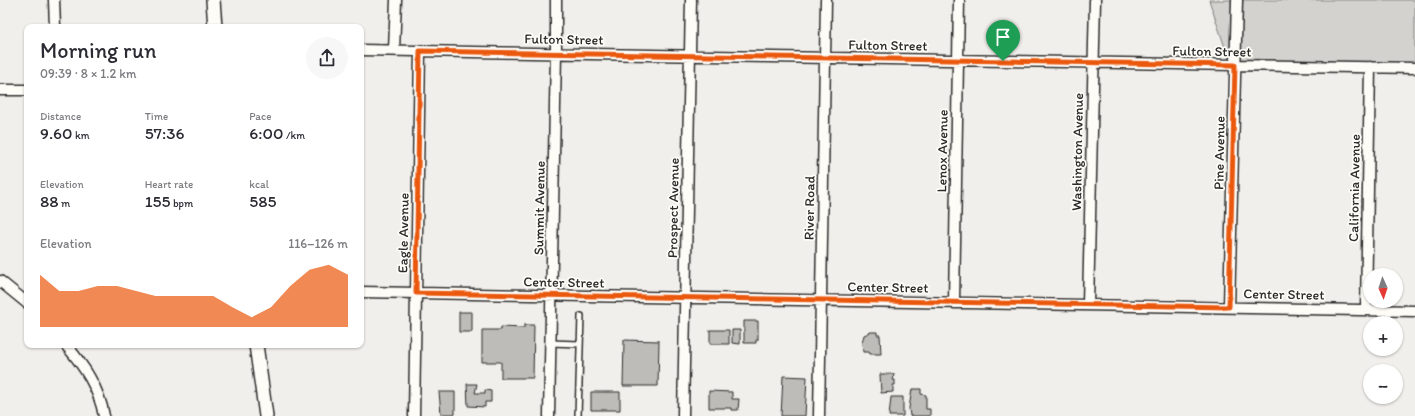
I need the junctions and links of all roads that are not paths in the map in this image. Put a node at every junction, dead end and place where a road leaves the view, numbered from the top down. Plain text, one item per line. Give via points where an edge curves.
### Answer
1 (54, 0) edge
2 (212, 0) edge
3 (396, 0) edge
4 (556, 0) edge
5 (691, 0) edge
6 (826, 0) edge
7 (959, 0) edge
8 (1095, 0) edge
9 (1237, 0) edge
10 (55, 24) edge
11 (215, 24) edge
12 (364, 50) edge
13 (394, 50) junction
14 (420, 51) junction
15 (556, 53) junction
16 (689, 56) junction
17 (825, 58) junction
18 (958, 60) junction
19 (1094, 63) junction
20 (1235, 65) junction
21 (1370, 67) junction
22 (1415, 68) edge
23 (0, 90) edge
24 (24, 90) edge
25 (0, 281) edge
26 (364, 292) edge
27 (416, 293) junction
28 (551, 296) junction
29 (685, 298) junction
30 (821, 300) junction
31 (24, 301) edge
32 (954, 302) junction
33 (1088, 305) junction
34 (1229, 307) junction
35 (1366, 310) junction
36 (1415, 311) edge
37 (581, 316) dead end
38 (550, 343) junction
39 (580, 344) junction
40 (69, 348) edge
41 (256, 348) edge
42 (104, 416) edge
43 (266, 416) edge
44 (414, 416) edge
45 (549, 416) edge
46 (578, 416) edge
47 (683, 416) edge
48 (820, 416) edge

1 - 10 street
2 - 11 street
3 - 13 street
4 - 15 street, Summit Avenue
5 - 16 street, Prospect Avenue
6 - 17 street, River Road
7 - 18 street, Lenox Avenue
8 - 19 street, Washington Avenue
9 - 20 street, Pine Avenue
12 - 13 street, Fulton Street
13 - 14 street, Fulton Street
14 - 15 street, Fulton Street
14 - 27 street, Eagle Avenue
15 - 16 street, Fulton Street
15 - 28 street, Summit Avenue
16 - 17 street, Fulton Street
16 - 29 street, Prospect Avenue
17 - 18 street, Fulton Street
17 - 30 street, River Road
18 - 19 street, Fulton Street
18 - 32 street, Lenox Avenue
19 - 20 street, Fulton Street
19 - 33 street, Washington Avenue
20 - 21 street, Fulton Street
20 - 34 street, Pine Avenue
21 - 22 street, Fulton Street
21 - 35 street, California Avenue
23 - 24 street
25 - 31 street
26 - 27 street, Center Street
27 - 28 street, Center Street
27 - 44 street, Eagle Avenue
28 - 29 street, Center Street
28 - 38 street, Summit Avenue
29 - 30 street, Center Street
29 - 47 street, Prospect Avenue
30 - 32 street, Center Street
30 - 48 street, River Road
32 - 33 street, Center Street
33 - 34 street, Center Street
34 - 35 street, Center Street
35 - 36 street, Center Street
37 - 39 lane
38 - 39 lane
38 - 45 street, Summit Avenue
39 - 46 lane
40 - 42 street via 90,377 98,393
41 - 43 street

